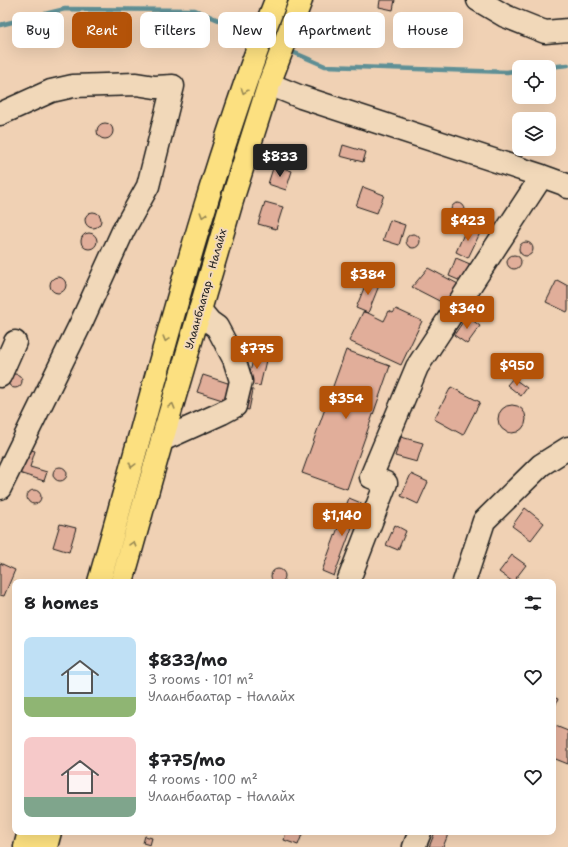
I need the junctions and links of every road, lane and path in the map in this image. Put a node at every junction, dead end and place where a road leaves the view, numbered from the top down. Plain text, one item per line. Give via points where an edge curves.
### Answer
1 (478, 0) edge
2 (274, 6) edge
3 (297, 10) edge
4 (568, 30) edge
5 (269, 84) junction
6 (0, 114) edge
7 (542, 176) junction
8 (568, 187) edge
9 (200, 310) junction
10 (15, 342) dead end
11 (0, 376) edge
12 (162, 440) junction
13 (568, 448) edge
14 (0, 488) edge
15 (100, 579) edge
16 (123, 579) edge
17 (349, 579) edge
18 (465, 579) edge
19 (28, 835) edge
20 (49, 835) edge
21 (419, 835) edge
22 (25, 847) edge
23 (46, 847) edge
24 (414, 847) edge

1 - 4 street via 505,16 545,32
2 -> 15 highway via 222,154 196,238
3 - 5 highway, Улаанбаатар - Налайх
5 - 7 street via 301,97
5 - 9 highway, Улаанбаатар - Налайх
6 - 14 street via 51,91 73,86 174,86 148,186 123,231
7 - 8 street
7 - 17 street via 417,368 371,477 386,483
12 -> 9 highway, Улаанбаатар - Налайх
9 - 12 street via 217,327 234,359 240,381 235,406
10 - 11 street
16 -> 12 highway, Улаанбаатар - Налайх
13 - 18 street via 541,465 484,521
19 - 22 highway
20 - 23 highway
21 - 24 street

